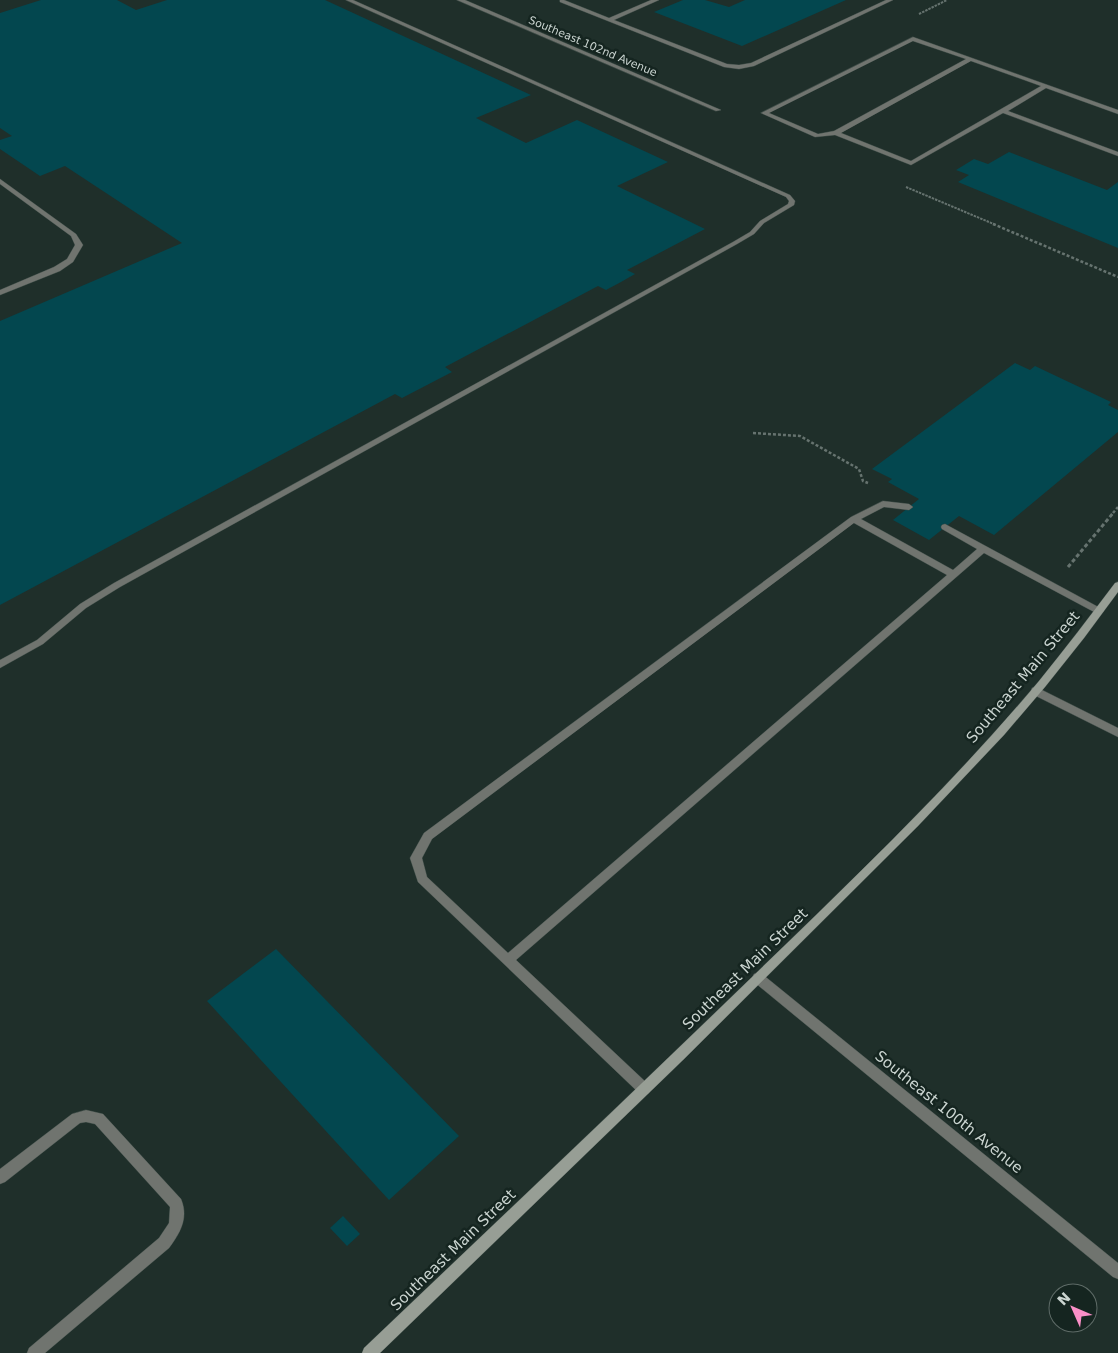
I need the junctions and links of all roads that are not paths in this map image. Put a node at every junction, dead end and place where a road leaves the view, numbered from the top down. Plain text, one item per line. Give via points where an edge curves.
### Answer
1 (349, 0) edge
2 (460, 0) edge
3 (656, 0) edge
4 (890, 0) edge
5 (562, 1) dead end
6 (608, 20) junction
7 (971, 59) junction
8 (1045, 86) junction
9 (718, 110) dead end
10 (1003, 111) junction
11 (1118, 112) edge
12 (836, 133) junction
13 (1118, 154) edge
14 (0, 181) edge
15 (0, 292) edge
16 (909, 507) dead end
17 (854, 518) junction
18 (945, 527) dead end
19 (983, 549) junction
20 (954, 575) junction
21 (1118, 585) edge
22 (1099, 611) junction
23 (0, 664) edge
24 (1036, 691) junction
25 (1118, 732) edge
26 (508, 960) junction
27 (758, 978) junction
28 (644, 1089) junction
29 (0, 1177) edge
30 (1118, 1272) edge
31 (34, 1353) edge
32 (369, 1353) edge

1 - 23 street via 788,196 791,205 735,243 117,586 83,606 40,642
2 - 9 street, Southeast 102nd Avenue
3 - 6 street
4 - 6 street via 752,64 739,67 726,66
5 - 6 street
7 - 8 street
7 - 12 street
7 - 12 street via 913,39 764,114 818,136
8 - 10 street
8 - 11 street
10 - 12 street via 911,163
10 - 13 street
14 - 15 street via 74,235 79,245 70,260 57,269
16 - 17 street via 883,504
17 - 20 street
17 - 26 street via 428,836 416,858 422,879
18 - 19 street
19 - 20 street
19 - 22 street
20 - 26 street
21 - 22 street, Southeast Main Street
22 - 24 street, Southeast Main Street
24 - 25 street
24 - 27 street, Southeast Main Street via 897,842
26 - 28 street
27 - 28 street, Southeast Main Street
27 - 30 street, Southeast 100th Avenue
28 - 32 street, Southeast Main Street
29 - 31 street via 77,1118 98,1118 176,1204 179,1216 175,1229 164,1243

